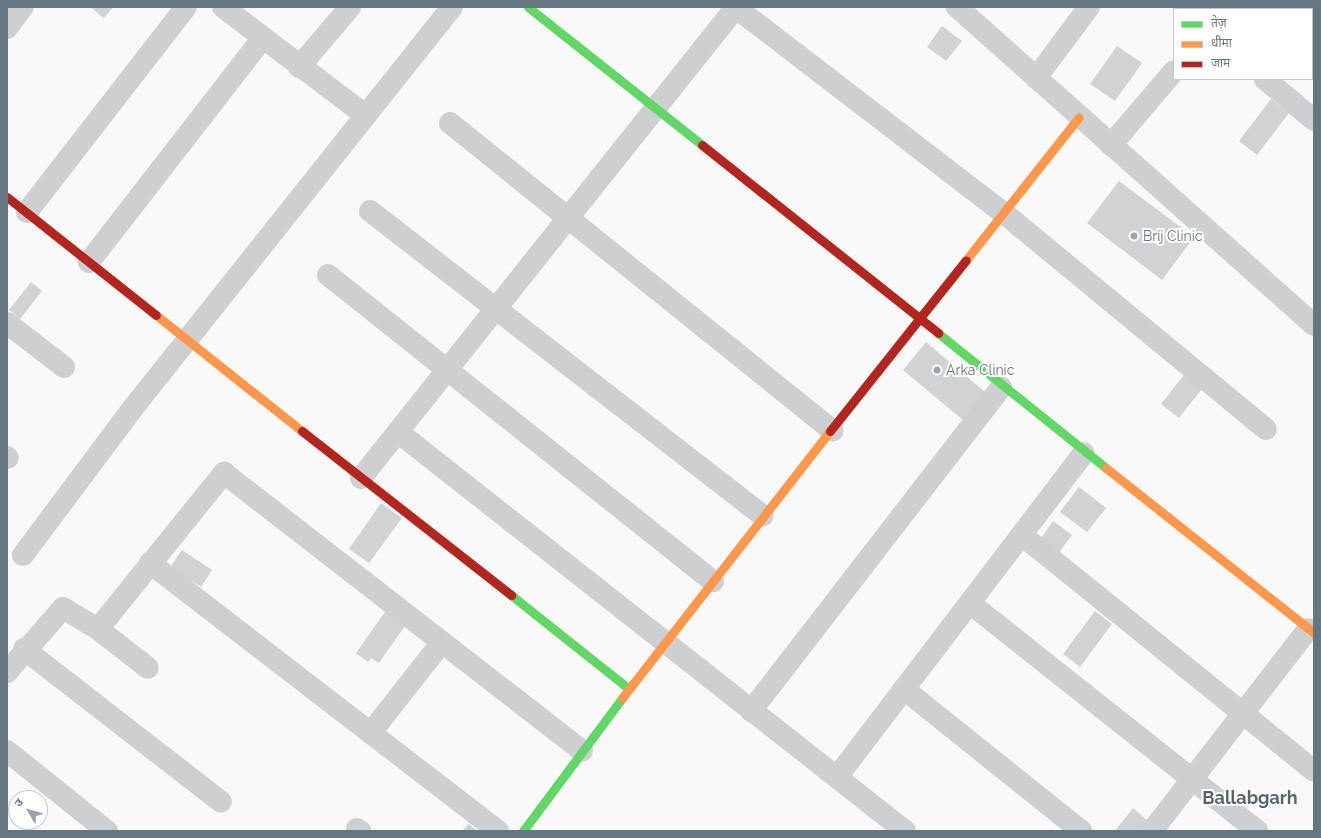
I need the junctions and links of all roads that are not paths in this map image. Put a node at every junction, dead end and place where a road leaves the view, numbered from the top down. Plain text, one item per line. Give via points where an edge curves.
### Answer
1 (23, 7) edge
2 (186, 7) edge
3 (223, 7) edge
4 (350, 7) edge
5 (452, 7) edge
6 (528, 7) edge
7 (736, 7) edge
8 (957, 7) edge
9 (1089, 7) edge
10 (7, 28) edge
11 (263, 38) junction
12 (299, 67) junction
13 (1173, 72) edge
14 (1036, 78) junction
15 (1266, 80) edge
16 (655, 107) junction
17 (365, 115) junction
18 (1079, 117) junction
19 (1314, 120) edge
20 (450, 123) dead end
21 (1111, 145) junction
22 (7, 197) edge
23 (370, 211) dead end
24 (27, 212) junction
25 (1005, 214) junction
26 (570, 218) junction
27 (89, 262) junction
28 (328, 275) dead end
29 (498, 308) junction
30 (921, 317) junction
31 (7, 323) edge
32 (1314, 324) edge
33 (187, 340) junction
34 (64, 367) dead end
35 (449, 369) junction
36 (1001, 387) junction
37 (1266, 429) dead end
38 (833, 431) junction
39 (398, 432) junction
40 (1084, 453) junction
41 (361, 478) junction
42 (763, 516) junction
43 (1023, 536) junction
44 (23, 555) dead end
45 (150, 563) junction
46 (713, 581) junction
47 (971, 604) junction
48 (98, 629) junction
49 (1311, 631) edge
50 (442, 642) junction
51 (663, 642) junction
52 (24, 649) junction
53 (148, 668) dead end
54 (7, 672) edge
55 (904, 689) junction
56 (629, 690) junction
57 (751, 711) junction
58 (1242, 714) junction
59 (372, 731) junction
60 (7, 750) edge
61 (582, 751) junction
62 (1314, 771) edge
63 (837, 776) junction
64 (1193, 780) junction
65 (221, 802) dead end
66 (107, 831) edge
67 (498, 831) edge
68 (523, 831) edge
69 (905, 831) edge
70 (1082, 831) edge
71 (1152, 831) edge
72 (1257, 831) edge

1 - 10 street
2 - 24 street
3 - 11 street
4 - 12 street
5 - 17 street
6 - 16 street
7 - 16 street
7 - 25 street
8 - 14 street
9 - 14 street
11 - 12 street
11 - 27 street
12 - 17 street
13 - 21 street
14 - 18 street
15 - 19 street
16 - 26 street
16 - 30 street
17 - 33 street
18 - 21 street
18 - 25 street
20 - 26 street
21 - 32 street
22 - 24 street
23 - 29 street
24 - 27 street
25 - 30 street
25 - 37 street
26 - 29 street
26 - 38 street
27 - 33 street
28 - 35 street
29 - 35 street
29 - 42 street
30 - 36 street
30 - 38 street
31 - 34 street
33 - 41 street
33 - 44 street
35 - 39 street
35 - 46 street
36 - 40 street
36 - 57 street
38 - 42 street
39 - 41 street
39 - 51 street
40 - 43 street
40 - 49 street
41 - 56 street
42 - 46 street
43 - 47 street
43 - 58 street
45 - 48 street
45 - 50 street via 224,473
45 - 59 street
46 - 51 street
47 - 55 street
47 - 64 street
48 - 52 street via 63,608
48 - 53 street
49 - 58 street
50 - 59 street
50 - 61 street
51 - 56 street
51 - 57 street
52 - 54 street
52 - 65 street
55 - 63 street
55 - 70 street
56 - 61 street
57 - 63 street
58 - 62 street
58 - 64 street
59 - 67 street
60 - 66 street
61 - 68 street
63 - 69 street
64 - 71 street
64 - 72 street

